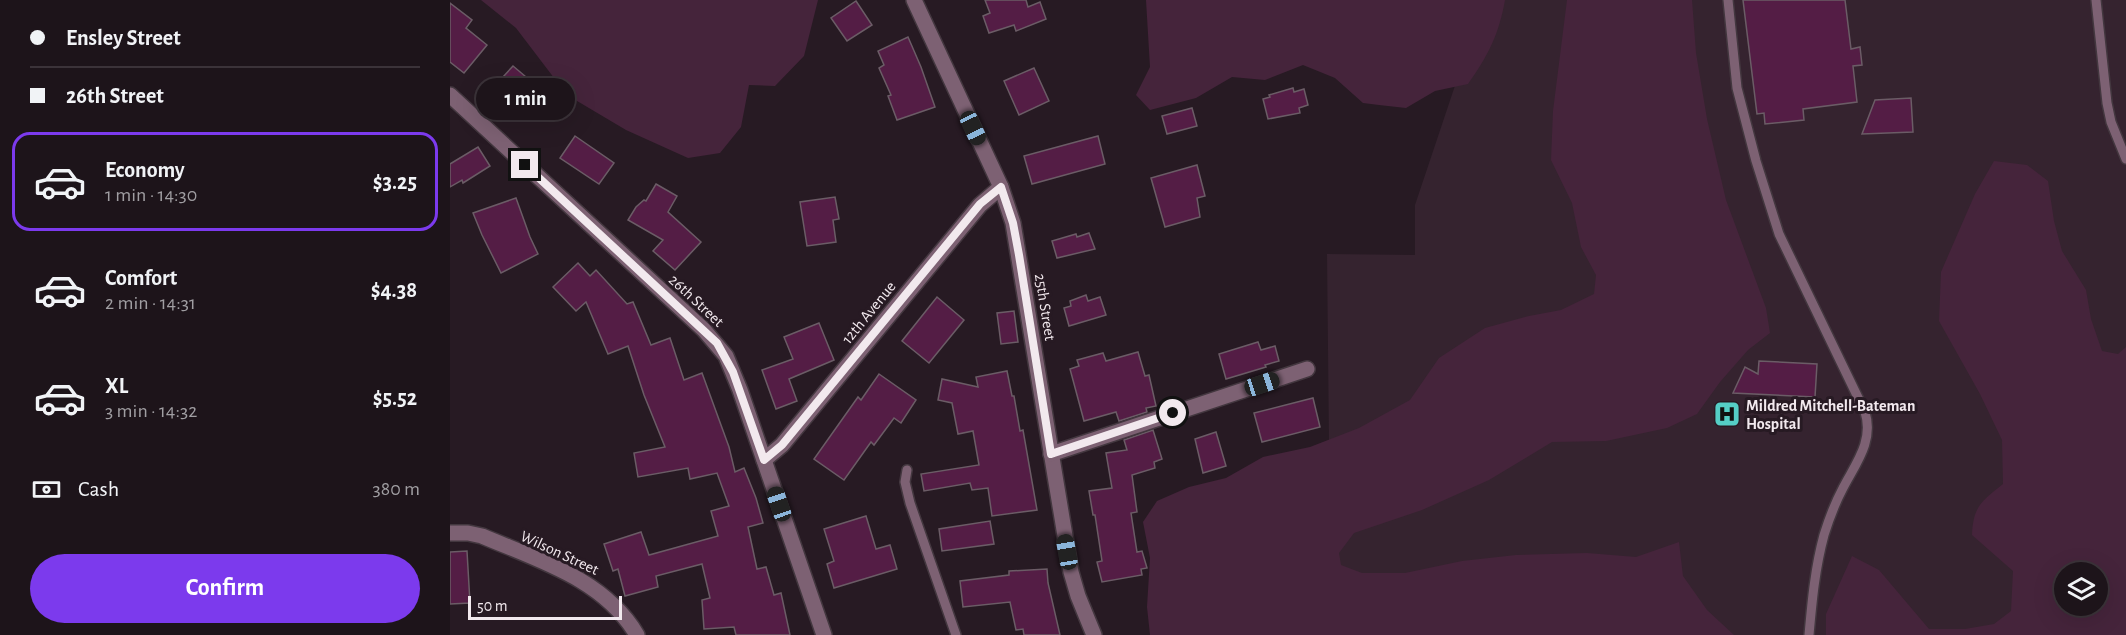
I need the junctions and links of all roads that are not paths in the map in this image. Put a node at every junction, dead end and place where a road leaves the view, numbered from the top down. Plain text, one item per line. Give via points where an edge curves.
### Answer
1 (914, 0) edge
2 (1728, 0) edge
3 (2097, 0) edge
4 (450, 95) edge
5 (2126, 159) edge
6 (1001, 187) junction
7 (1307, 369) dead end
8 (1051, 454) junction
9 (764, 460) junction
10 (907, 470) dead end
11 (450, 533) edge
12 (637, 635) edge
13 (824, 635) edge
14 (956, 635) edge
15 (1094, 635) edge
16 (1809, 635) edge

1 - 6 street, 25th Street
2 - 16 lane via 1737,88 1779,234 1869,424 1864,449 1825,534 1813,586
3 - 5 lane via 2107,103
4 - 9 street, 26th Street via 717,343 733,372
6 - 8 street, 25th Street via 1022,271
6 - 9 street, 12th Avenue via 980,204 782,445
7 - 8 street
8 - 15 street, 25th Street via 1071,572
9 - 13 street, 26th Street
10 - 14 lane via 905,482 910,503
11 - 12 street, Wilson Street via 482,536 579,579 617,606

